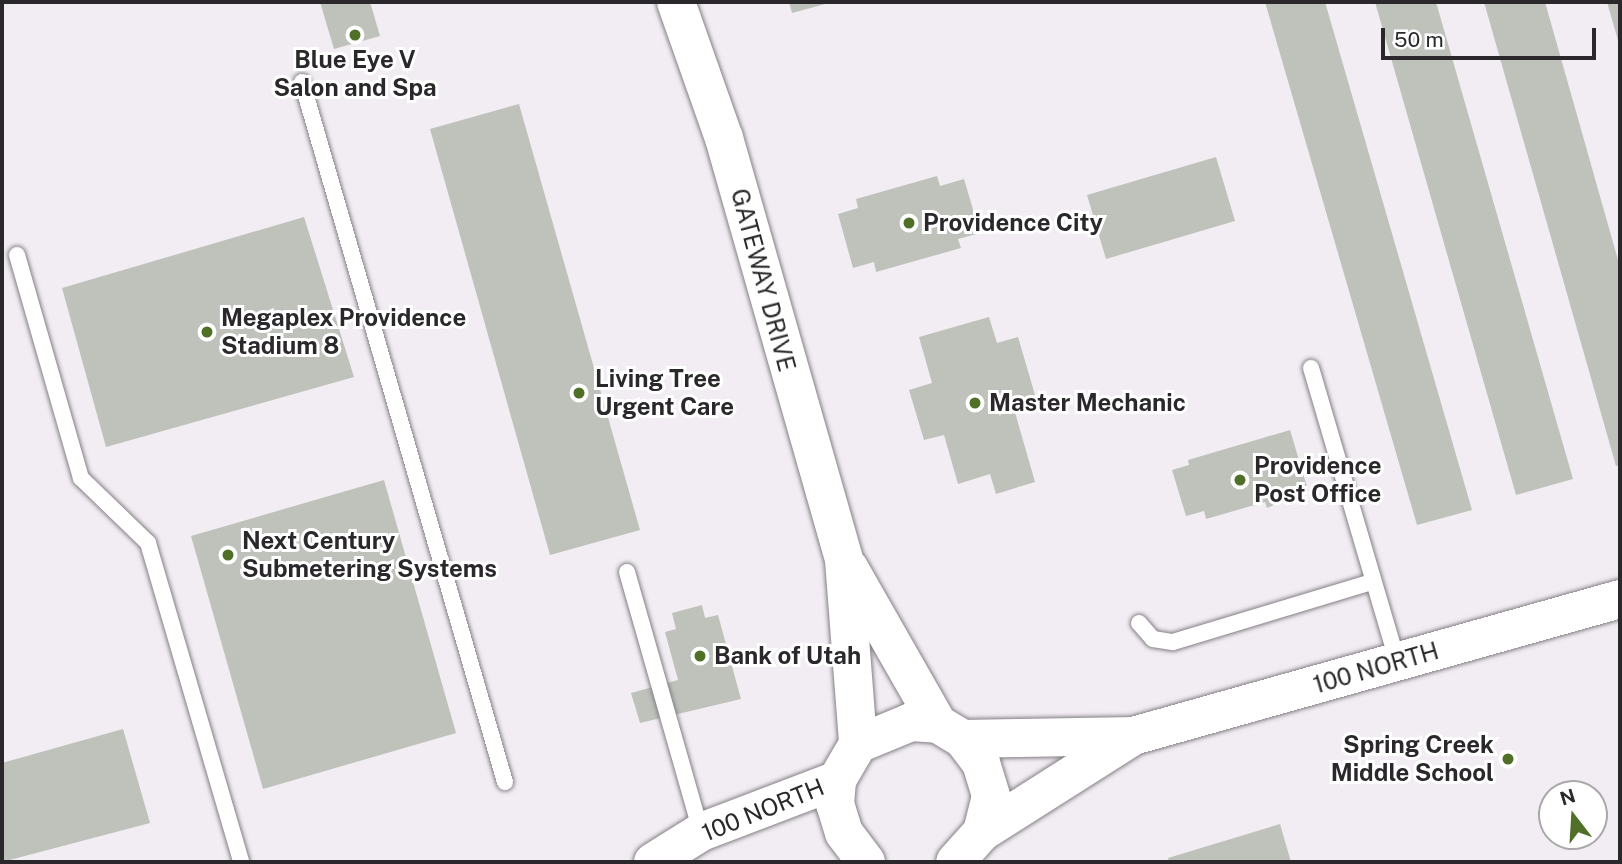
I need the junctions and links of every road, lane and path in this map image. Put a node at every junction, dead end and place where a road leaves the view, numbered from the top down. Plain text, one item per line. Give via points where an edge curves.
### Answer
1 (676, 2) edge
2 (302, 82) dead end
3 (17, 255) dead end
4 (1311, 368) dead end
5 (844, 561) junction
6 (627, 572) dead end
7 (1372, 582) junction
8 (1620, 599) edge
9 (1139, 623) dead end
10 (1397, 661) junction
11 (951, 732) junction
12 (1133, 736) junction
13 (858, 744) junction
14 (837, 780) junction
15 (505, 782) dead end
16 (701, 832) junction
17 (964, 854) edge
18 (241, 862) edge
19 (653, 862) edge
20 (859, 862) edge

1 - 5 main road, GATEWAY DRIVE via 724,138
2 - 15 lane
3 - 18 lane via 81,478 148,543
4 - 7 lane
5 - 11 main road, GATEWAY DRIVE
5 - 13 main road, GATEWAY DRIVE
6 - 16 lane
7 - 9 lane via 1173,642 1153,639
7 - 10 lane
8 - 10 main road, 100 NORTH
10 - 12 main road, 100 NORTH
11 - 12 main road, 100 NORTH
11 - 13 main road, 100 NORTH via 911,722
11 - 17 main road, GATEWAY DRIVE via 981,763 991,796
12 - 17 main road, 100 NORTH
13 - 14 main road
14 - 16 main road, 100 NORTH
14 - 20 main road via 835,804
16 - 19 main road, 100 NORTH

